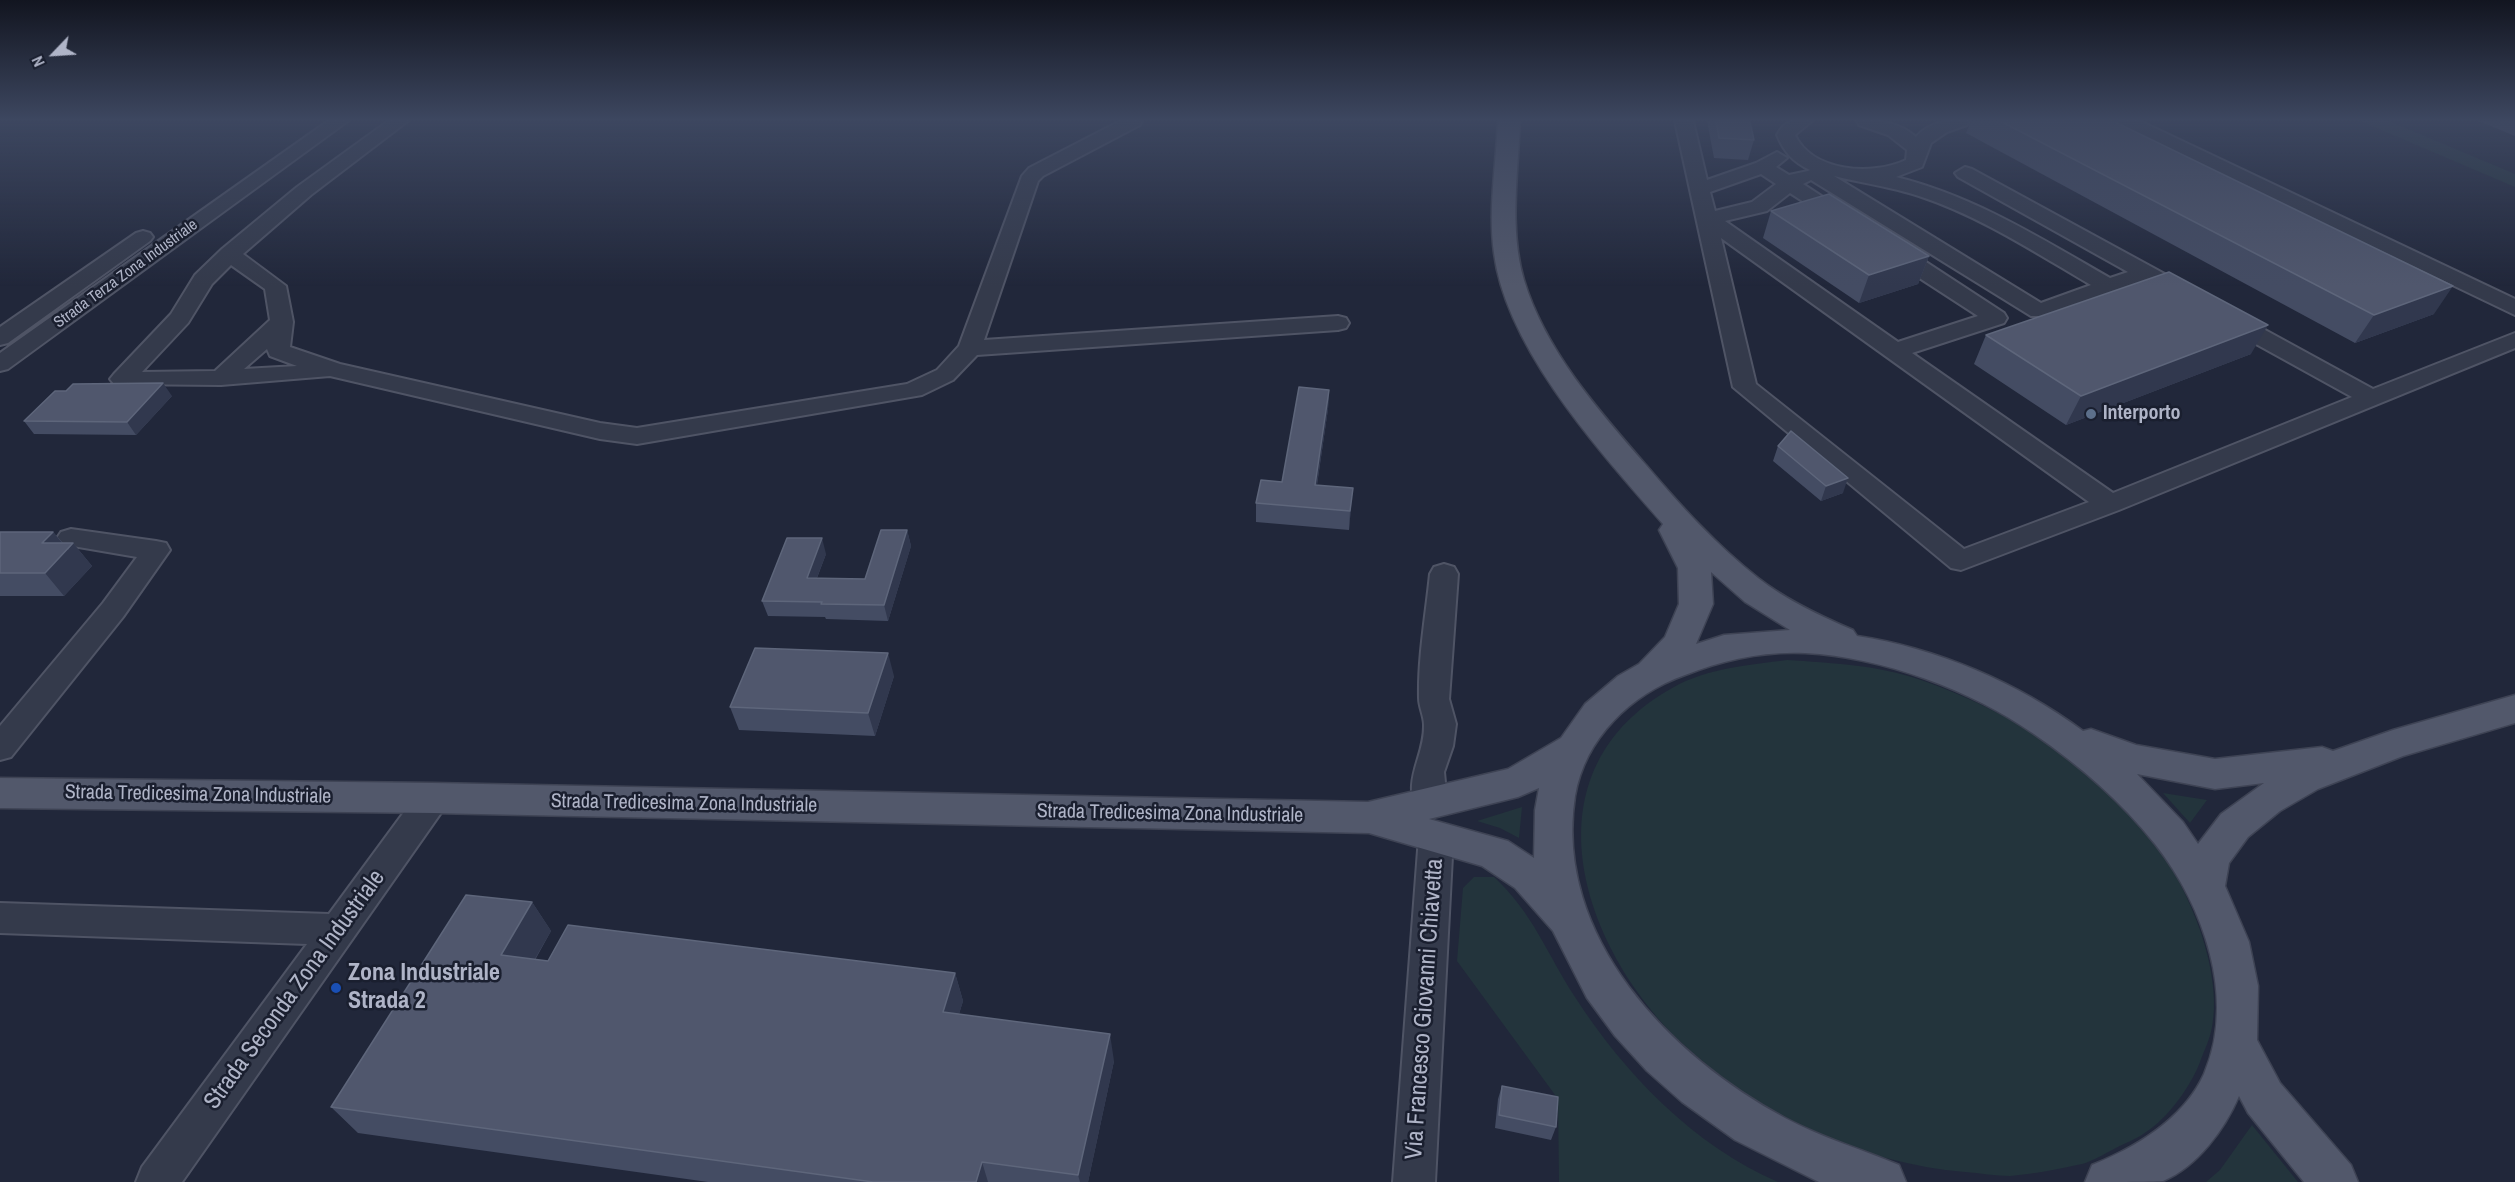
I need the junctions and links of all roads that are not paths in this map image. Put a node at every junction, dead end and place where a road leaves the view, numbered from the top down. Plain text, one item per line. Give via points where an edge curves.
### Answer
1 (231, 176) edge
2 (261, 176) edge
3 (324, 176) edge
4 (1032, 176) edge
5 (1508, 176) edge
6 (1697, 176) edge
7 (1737, 176) edge
8 (1778, 176) edge
9 (1808, 176) edge
10 (1820, 176) edge
11 (1869, 176) edge
12 (1937, 176) edge
13 (1971, 176) edge
14 (2241, 176) edge
15 (1787, 182) junction
16 (249, 185) junction
17 (1700, 189) junction
18 (304, 191) junction
19 (197, 200) junction
20 (225, 202) junction
21 (1975, 209) junction
22 (1707, 218) junction
23 (230, 254) junction
24 (2146, 273) junction
25 (2108, 286) junction
26 (2515, 308) edge
27 (282, 322) junction
28 (1338, 323) dead end
29 (0, 338) edge
30 (2515, 340) edge
31 (970, 348) junction
32 (1894, 351) junction
33 (0, 364) edge
34 (333, 370) junction
35 (221, 378) junction
36 (2372, 398) junction
37 (2110, 504) junction
38 (1664, 507) junction
39 (71, 538) dead end
40 (1444, 574) dead end
41 (1870, 651) junction
42 (1647, 675) junction
43 (2515, 709) edge
44 (2064, 734) junction
45 (0, 748) edge
46 (1573, 748) junction
47 (2349, 758) junction
48 (0, 793) edge
49 (433, 798) junction
50 (1433, 820) junction
51 (2205, 886) junction
52 (0, 918) edge
53 (1572, 925) junction
54 (339, 930) junction
55 (2235, 1044) junction
56 (157, 1182) edge
57 (1414, 1182) edge
58 (1882, 1182) edge
59 (2109, 1182) edge
60 (2334, 1182) edge

1 - 19 street, Strada Terza Zona Industriale
2 - 16 street, Strada Terza Zona Industriale
3 - 18 street
4 - 31 street
5 - 38 main road via 1506,253 1523,314 1569,390
6 - 17 street
7 - 17 street
8 - 15 street
9 - 15 street
10 - 25 street via 2038,311
11 - 21 street via 1894,180
12 - 21 street
13 - 24 street
14 - 26 street
15 - 22 street via 1780,193 1764,204
15 - 32 street via 1996,318
16 - 18 street
16 - 20 street, Strada Terza Zona Industriale
17 - 22 street
18 - 23 street
19 - 20 street
19 - 29 street, Strada Terza Zona Industriale
20 - 33 street, Strada Terza Zona Industriale
21 - 25 street
22 - 32 street
22 - 37 street via 1745,387 1961,561
23 - 27 street via 274,285
23 - 35 street via 203,280 180,318 122,379
24 - 25 street
24 - 36 street
27 - 34 street via 278,351
27 - 35 street
28 - 31 street
30 - 36 street
31 - 34 street via 945,375 913,390 637,436
32 - 37 street
34 - 35 street
36 - 37 street
38 - 41 main road via 1739,579 1773,605
38 - 42 main road via 1694,568 1696,604 1679,644
39 - 45 street via 156,550
40 - 50 street, Via Francesco Giovanni Chiavetta via 1434,699 1440,724 1428,772
41 - 42 main road via 1825,644 1760,643 1699,654
41 - 44 main road via 1969,681
42 - 46 main road via 1604,707
43 - 47 main road
44 - 47 main road via 2132,759 2216,774
44 - 51 main road via 2144,802 2178,843
46 - 50 main road via 1518,782
46 - 53 main road via 1555,800 1552,839 1558,881
47 - 51 main road via 2274,794 2228,833 2211,857
48 - 49 main road, Strada Tredicesima Zona Industriale
49 - 50 main road, Strada Tredicesima Zona Industriale
49 - 54 street, Strada Seconda Zona Industriale
50 - 53 main road, Strada Tredicesima Zona Industriale via 1529,876
50 - 57 street, Via Francesco Giovanni Chiavetta
51 - 55 main road via 2231,954 2238,999
52 - 54 street
53 - 58 main road via 1594,970 1619,1007 1687,1078 1738,1116 1794,1148
54 - 56 street, Strada Seconda Zona Industriale
55 - 59 main road via 2222,1085 2198,1122 2164,1154
55 - 60 main road via 2264,1098

